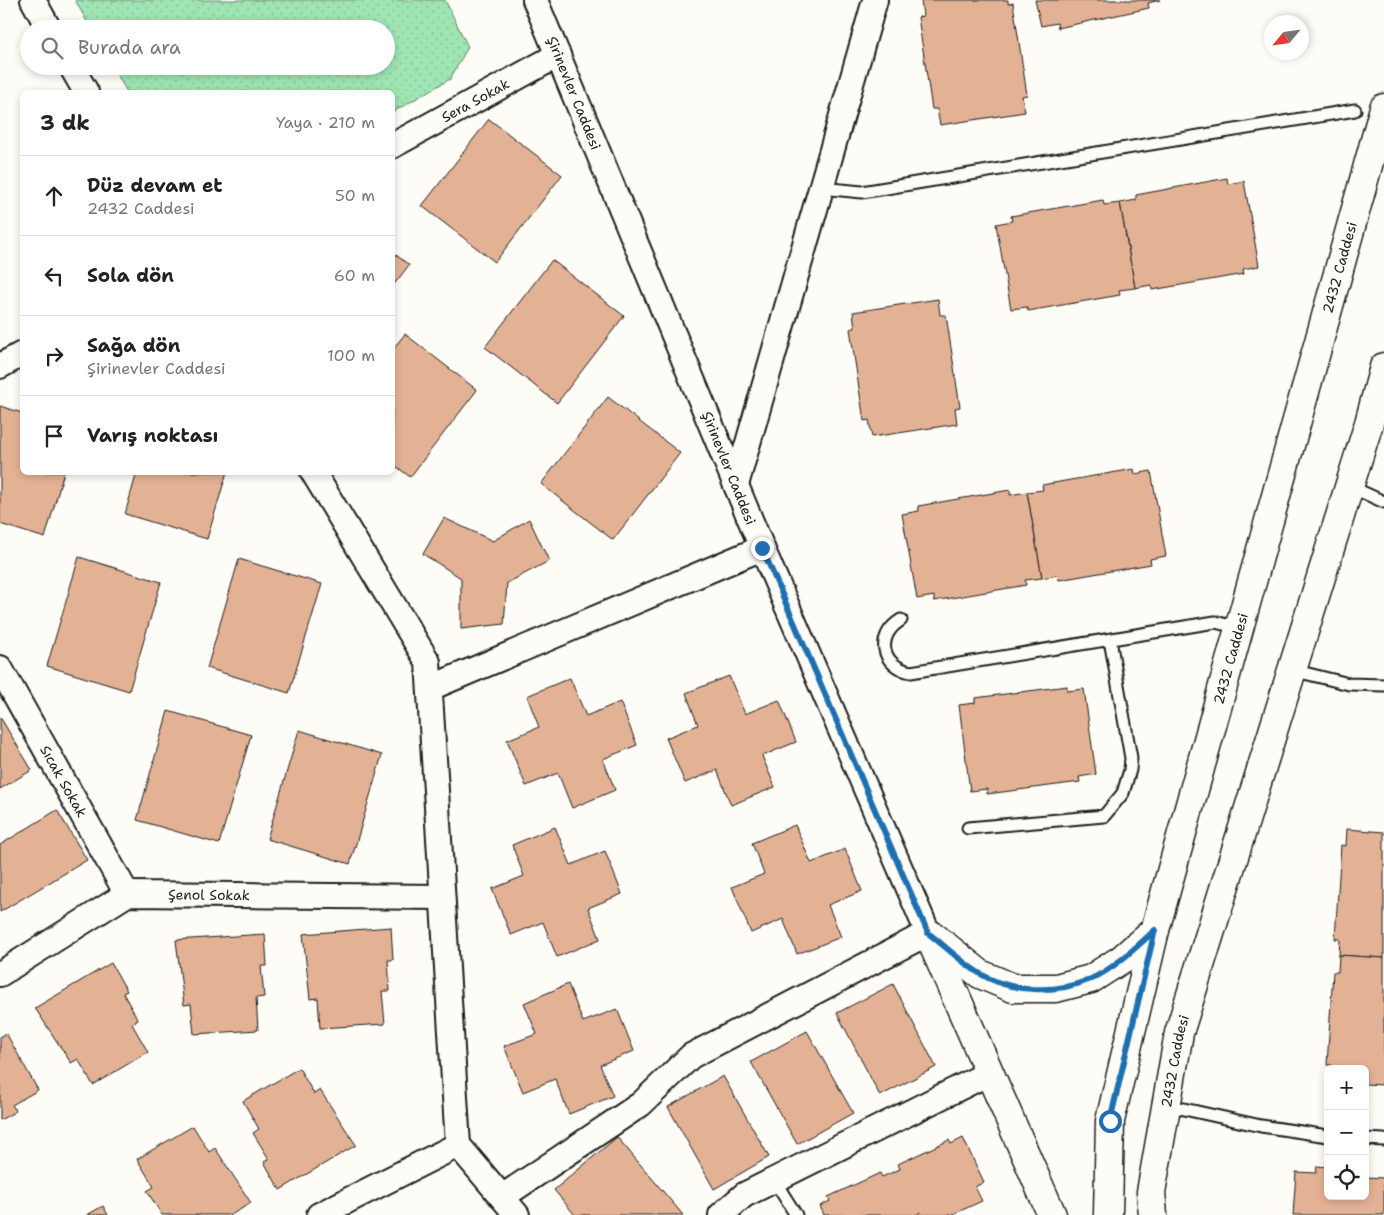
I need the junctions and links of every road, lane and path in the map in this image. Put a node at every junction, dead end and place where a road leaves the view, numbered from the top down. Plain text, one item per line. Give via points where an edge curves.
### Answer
1 (33, 0) edge
2 (535, 0) edge
3 (875, 0) edge
4 (44, 20) edge
5 (558, 55) junction
6 (76, 75) edge
7 (85, 90) edge
8 (1384, 108) edge
9 (1355, 110) dead end
10 (395, 144) edge
11 (821, 188) junction
12 (20, 355) edge
13 (0, 366) edge
14 (1384, 367) edge
15 (315, 475) edge
16 (736, 485) junction
17 (1349, 486) junction
18 (1384, 502) edge
19 (762, 548) junction
20 (901, 620) dead end
21 (1240, 628) junction
22 (1110, 640) junction
23 (0, 668) edge
24 (1292, 670) junction
25 (1384, 686) edge
26 (430, 688) junction
27 (968, 828) dead end
28 (127, 894) junction
29 (442, 897) junction
30 (1155, 930) junction
31 (928, 933) junction
32 (0, 974) edge
33 (989, 1072) junction
34 (1166, 1105) junction
35 (1324, 1135) edge
36 (1369, 1139) edge
37 (1384, 1140) edge
38 (458, 1145) junction
39 (774, 1180) junction
40 (510, 1206) edge
41 (319, 1215) edge
42 (722, 1215) edge
43 (796, 1215) edge
44 (1052, 1215) edge
45 (1108, 1215) edge
46 (1153, 1215) edge

1 - 4 street
2 - 5 street, Şirinevler Caddesi
3 - 11 street
5 - 10 street, Sera Sokak
5 - 16 street, Şirinevler Caddesi
6 - 7 street
8 - 21 street, 2432 Caddesi
9 - 11 lane via 862,192
11 - 16 street
12 - 13 street
14 - 17 street, 2432 Caddesi
15 - 26 street via 428,662
16 - 19 street, Şirinevler Caddesi
17 - 18 lane
17 - 24 street, 2432 Caddesi
19 - 26 street
19 - 31 street, Şirinevler Caddesi
20 - 22 lane via 890,629 884,646 892,664 911,672
21 - 22 lane via 1216,622
21 - 30 street, 2432 Caddesi
22 - 27 lane via 1131,758 1128,782 1115,806 1104,816
23 - 28 street, Sıcak Sokak
24 - 25 lane via 1349,684
24 - 34 street, 2432 Caddesi via 1179,1032
26 - 29 street
28 - 29 street, Şenol Sokak
28 - 32 street
29 - 38 street
30 - 31 street via 1122,959 1091,979 1056,988 1013,988 980,974
30 - 45 street, 2432 Caddesi via 1110,1121
31 - 33 street
31 - 40 street via 692,1056 641,1104
33 - 39 street
33 - 44 street
34 - 35 lane via 1261,1126
34 - 46 street, 2432 Caddesi via 1151,1192
36 - 37 lane
38 - 40 street
38 - 41 street
39 - 42 street via 744,1195
39 - 43 lane

